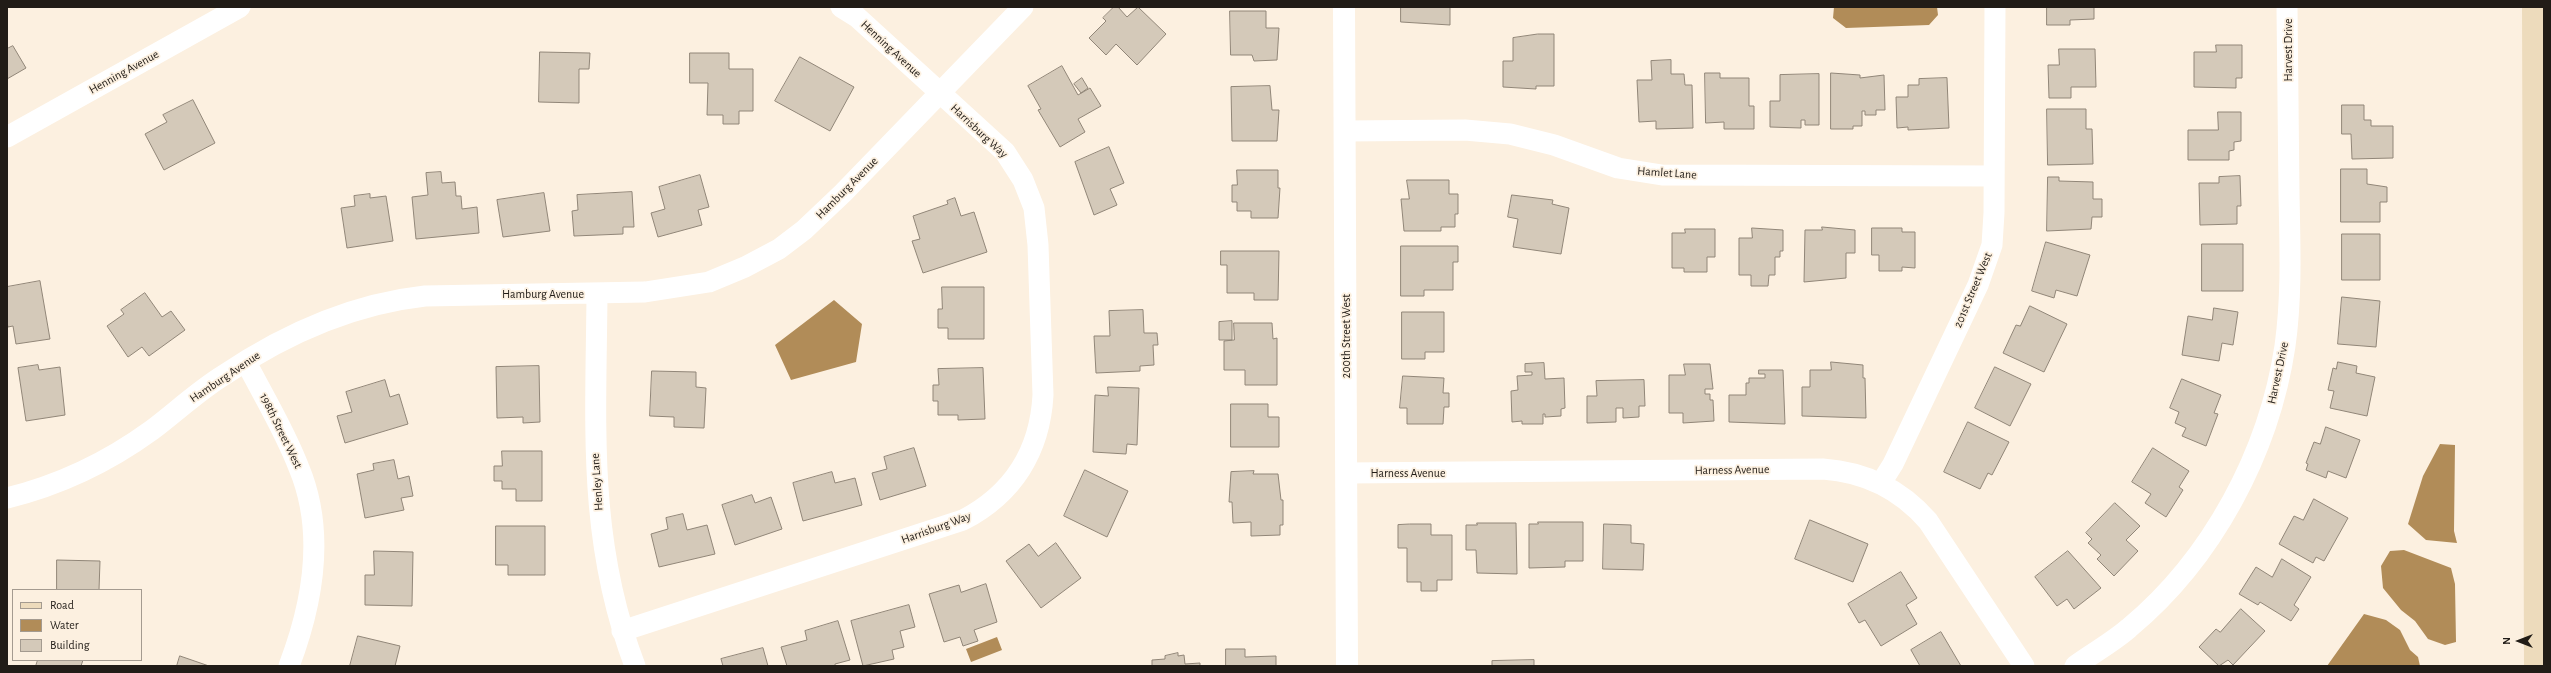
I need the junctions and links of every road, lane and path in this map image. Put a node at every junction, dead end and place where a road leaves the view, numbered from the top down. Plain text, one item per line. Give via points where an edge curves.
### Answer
1 (240, 7) edge
2 (841, 7) edge
3 (1023, 7) edge
4 (1344, 7) edge
5 (1995, 7) edge
6 (2288, 7) edge
7 (2533, 7) edge
8 (939, 95) junction
9 (1345, 131) junction
10 (7, 136) edge
11 (1994, 176) junction
12 (597, 294) junction
13 (246, 362) junction
14 (1347, 473) junction
15 (1881, 483) junction
16 (7, 498) edge
17 (622, 630) junction
18 (289, 666) edge
19 (635, 666) edge
20 (1347, 666) edge
21 (2024, 666) edge
22 (2075, 666) edge
23 (2535, 666) edge

1 - 10 street, Henning Avenue
2 - 8 street, Henning Avenue via 857,17
3 - 8 street, Hamburg Avenue
4 - 9 street, 200th Street West
5 - 11 street, 201st Street West
6 - 22 street, Harvest Drive via 2289,312 2277,390 2262,435 2237,492 2190,565 2165,594 2128,629
7 - 23 main road
8 - 12 street, Hamburg Avenue via 843,193 804,230 779,248 709,282 645,292
8 - 17 street, Harrisburg Way via 1005,152 1023,180 1034,208 1038,245 1043,395 1039,430 1026,462 1017,477 993,502 963,520
9 - 11 street, Hamlet Lane via 1465,130 1510,134 1554,145 1618,168 1662,175
9 - 14 street, 200th Street West
11 - 15 street, 201st Street West via 1994,229 1989,257 1916,417
12 - 13 street, Hamburg Avenue via 457,294 396,299 326,319 273,344
12 - 17 street, Henley Lane via 595,463 606,569
13 - 16 street, Hamburg Avenue via 225,374 151,430 100,464 53,484
13 - 18 street, 198th Street West via 300,469 309,502 313,577 309,605
14 - 15 street, Harness Avenue via 1823,469 1846,471
14 - 20 street, 200th Street West
15 - 21 street, Harness Avenue via 1914,504 1928,521
17 - 19 street, Henley Lane

